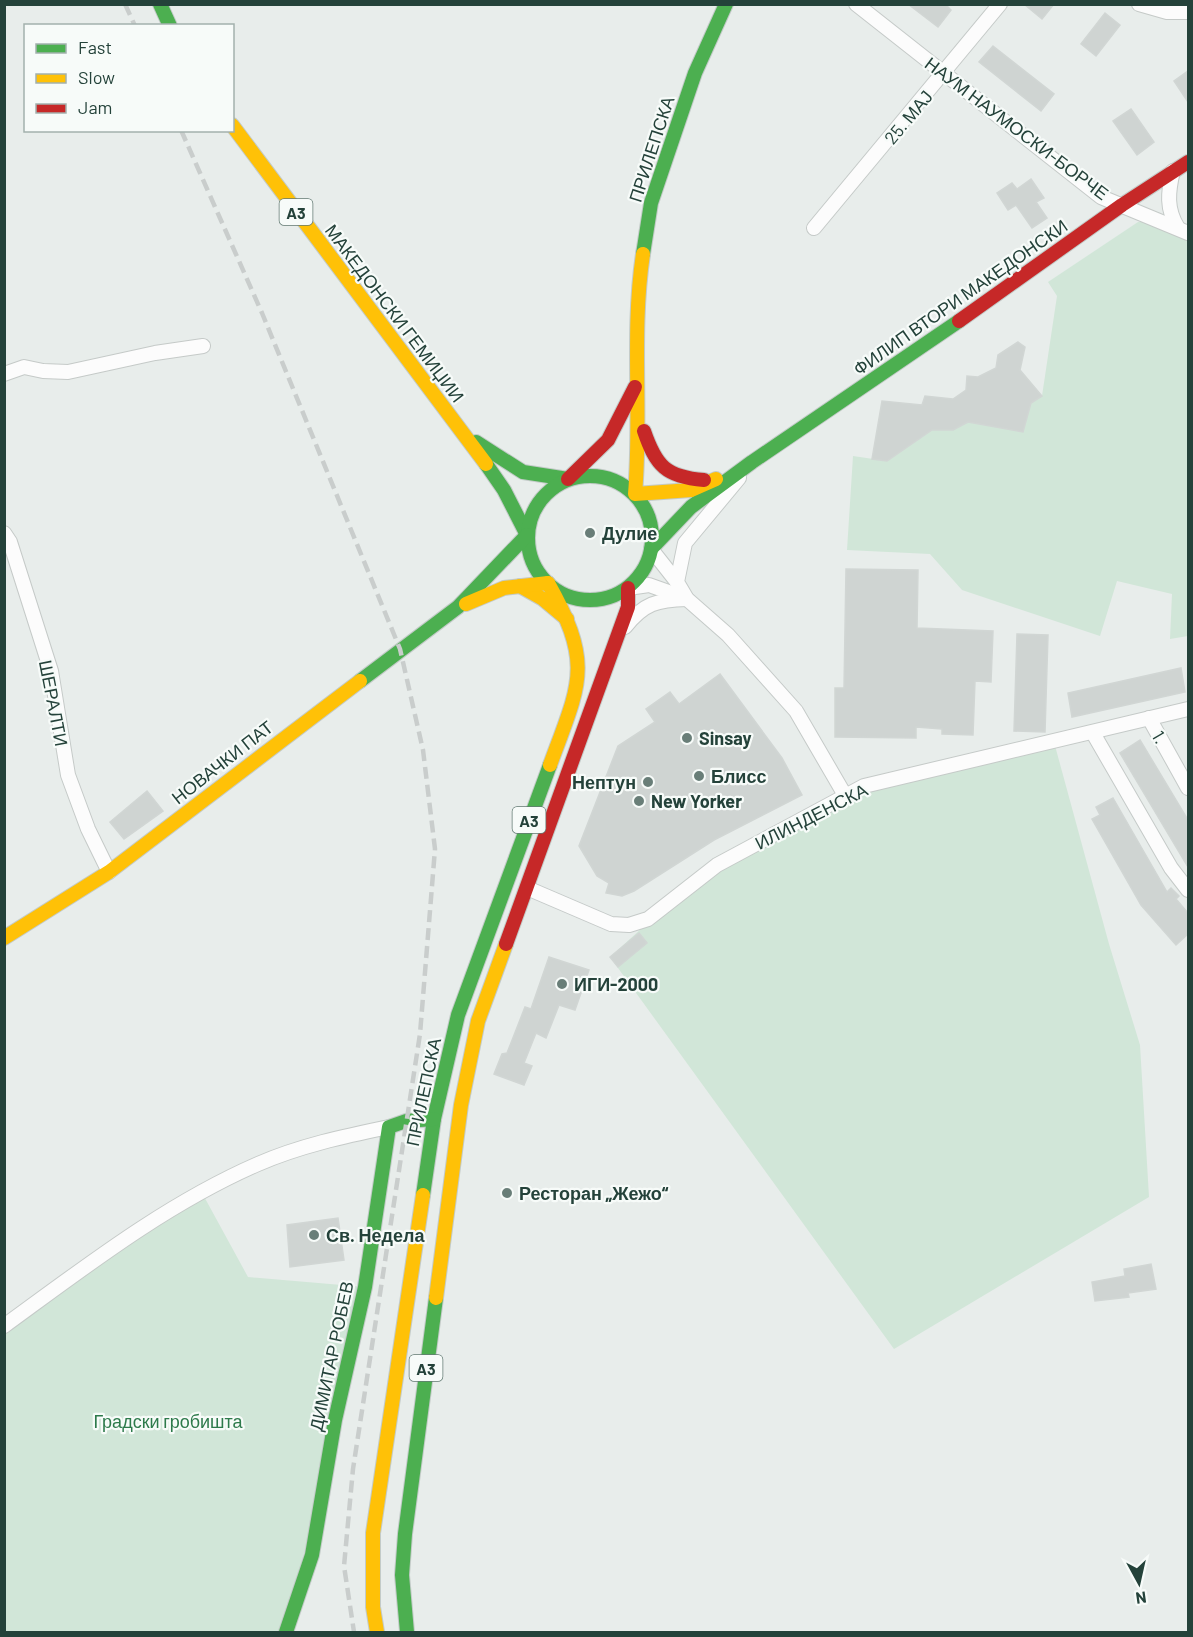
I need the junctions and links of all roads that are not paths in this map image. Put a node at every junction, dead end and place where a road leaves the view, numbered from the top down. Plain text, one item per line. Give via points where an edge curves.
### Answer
1 (160, 4) edge
2 (726, 4) edge
3 (856, 4) edge
4 (1000, 4) edge
5 (1139, 4) edge
6 (1188, 12) edge
7 (169, 24) edge
8 (944, 74) junction
9 (234, 128) edge
10 (1188, 162) edge
11 (1173, 171) junction
12 (1122, 205) junction
13 (814, 228) dead end
14 (1183, 230) edge
15 (203, 346) dead end
16 (4, 374) edge
17 (636, 385) junction
18 (637, 409) junction
19 (466, 435) junction
20 (752, 462) junction
21 (568, 479) junction
22 (712, 480) junction
23 (634, 494) junction
24 (510, 501) junction
25 (4, 533) edge
26 (527, 535) junction
27 (651, 549) junction
28 (505, 557) junction
29 (677, 582) junction
30 (548, 583) junction
31 (520, 586) junction
32 (628, 588) junction
33 (687, 599) junction
34 (458, 607) junction
35 (570, 621) junction
36 (617, 638) junction
37 (1188, 709) edge
38 (1149, 718) junction
39 (1092, 733) junction
40 (1188, 788) edge
41 (846, 797) junction
42 (110, 872) junction
43 (527, 888) junction
44 (1188, 890) edge
45 (4, 938) edge
46 (434, 1119) junction
47 (389, 1127) junction
48 (4, 1326) edge
49 (286, 1632) edge
50 (377, 1632) edge
51 (406, 1632) edge

1 - 7 main road
2 - 17 main road, ПРИЛЕПСКА via 695,73 651,203 637,294
3 - 8 street, НАУМ НАУМОСКИ-БОРЧЕ
4 - 8 street, 25. МАЈ
5 - 6 street via 1167,12
8 - 12 street, НАУМ НАУМОСКИ-БОРЧЕ via 1101,197
8 - 13 street, 25. МАЈ
9 - 19 main road, МАКЕДОНСКИ ГЕМИЏИИ / A3
10 - 11 main road, ФИЛИП ВТОРИ МАКЕДОНСКИ
11 - 12 main road, ФИЛИП ВТОРИ МАКЕДОНСКИ
11 - 14 street via 1168,189 1169,210
12 - 14 street, НАУМ НАУМОСКИ-БОРЧЕ
12 - 20 main road, ФИЛИП ВТОРИ МАКЕДОНСКИ via 903,361
15 - 16 street via 68,372 24,367
17 - 18 main road, ПРИЛЕПСКА
17 - 21 main road, ПРИЛЕПСКА via 608,440
18 - 22 main road via 652,458 662,469 674,477
18 - 23 main road, ПРИЛЕПСКА
19 - 21 main road, A3 via 523,472
19 - 24 main road, A3
20 - 22 main road
20 - 27 main road via 691,507
20 - 29 street via 685,543
21 - 23 main road, A3 via 585,475 603,477
21 - 26 main road via 539,501
22 - 23 main road via 691,490
23 - 27 main road, A3 via 646,510 652,529
24 - 26 main road, A3
24 - 28 main road via 513,524
25 - 42 street, ШЕРАЛТИ via 51,671 68,775 88,829
26 - 28 main road
26 - 30 main road, A3 via 536,570
27 - 29 street
27 - 32 main road, A3 via 639,577
28 - 34 main road
29 - 33 street
30 - 31 main road
30 - 32 main road, A3 via 561,594 578,599 596,600
30 - 35 main road, ПРИЛЕПСКА / A3
31 - 34 main road via 504,588
31 - 35 main road
32 - 33 street via 649,585
32 - 36 main road, A3 via 628,607
33 - 36 street via 653,602 634,615
33 - 41 street via 728,635 796,711
34 - 42 main road, НОВАЧКИ ПАТ
35 - 46 main road, ПРИЛЕПСКА / A3 via 577,643 576,693 458,1015
36 - 43 main road, A3
37 - 38 street, ИЛИНДЕНСКА
38 - 39 street, ИЛИНДЕНСКА
38 - 40 street, 1.
39 - 41 street, ИЛИНДЕНСКА via 864,786
39 - 44 street via 1170,868
41 - 43 street, ИЛИНДЕНСКА via 717,865 648,919 629,925 611,924
42 - 45 main road, НОВАЧКИ ПАТ
43 - 51 main road, A3 via 478,1021 461,1105 405,1534 402,1575
46 - 47 main road
46 - 50 main road, ПРИЛЕПСКА / A3 via 373,1533
47 - 48 street via 296,1149 201,1191 101,1255
47 - 49 main road, ДИМИТАР РОБЕВ via 365,1287 335,1420 312,1555

